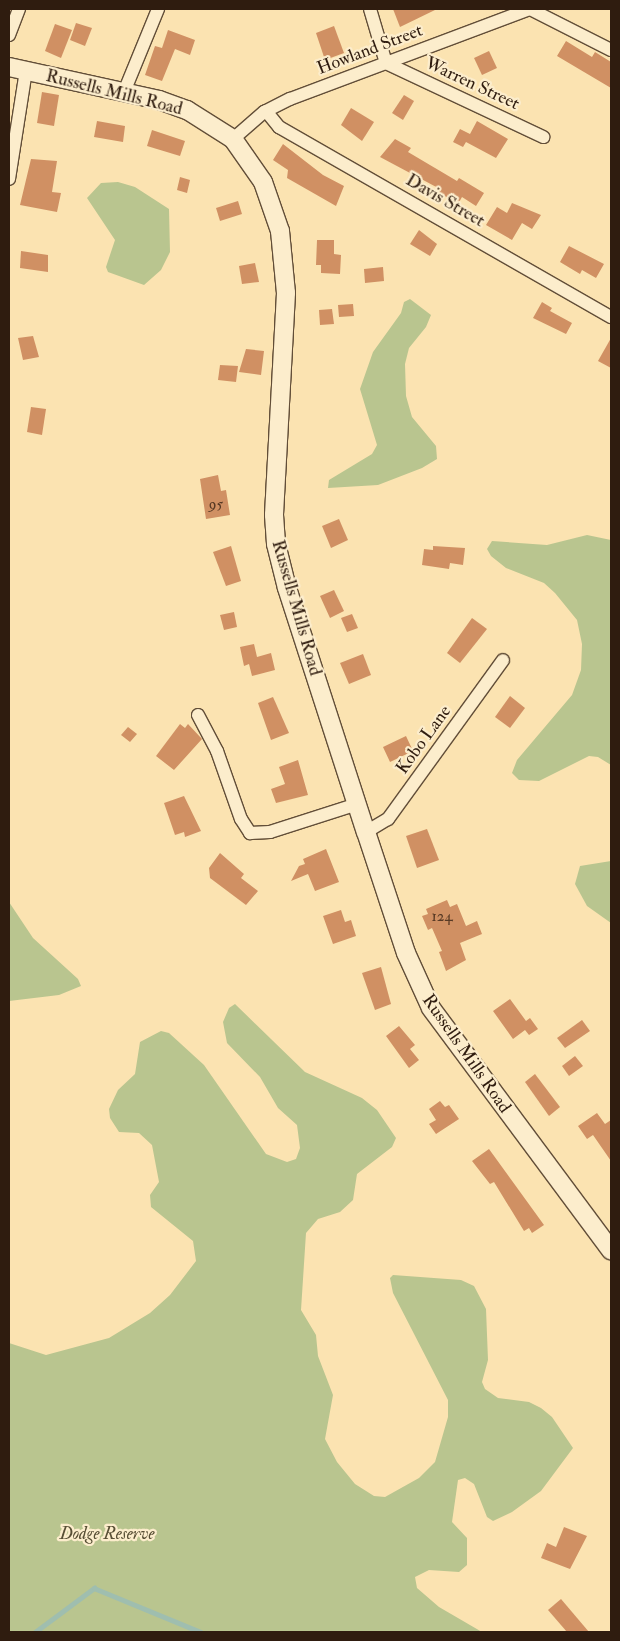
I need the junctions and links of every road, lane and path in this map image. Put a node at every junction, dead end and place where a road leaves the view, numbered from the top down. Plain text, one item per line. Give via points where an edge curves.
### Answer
1 (19, 9) edge
2 (158, 9) edge
3 (370, 9) edge
4 (530, 9) edge
5 (9, 34) edge
6 (611, 50) edge
7 (386, 63) junction
8 (9, 67) edge
9 (26, 71) junction
10 (124, 92) junction
11 (266, 111) junction
12 (544, 137) dead end
13 (233, 139) junction
14 (9, 179) edge
15 (611, 317) edge
16 (503, 660) dead end
17 (198, 715) dead end
18 (357, 804) junction
19 (366, 832) junction
20 (611, 1250) edge

1 - 5 street
2 - 10 street
3 - 7 street
4 - 6 street
4 - 7 street, Howland Street
7 - 11 street, Howland Street
7 - 12 street, Warren Street
8 - 9 main road, Russells Mills Road
9 - 10 main road, Russells Mills Road
9 - 14 street
10 - 13 main road, Russells Mills Road via 187,110
11 - 13 street, Howland Street
11 - 15 street, Davis Street via 279,127
13 - 18 main road, Russells Mills Road via 250,160 268,193 277,218 284,260 287,308 274,515 276,544
16 - 19 street, Kobo Lane via 388,819
17 - 18 street via 216,751 241,819 250,833 270,832
18 - 19 main road, Russells Mills Road
19 - 20 main road, Russells Mills Road via 412,968 431,1008

